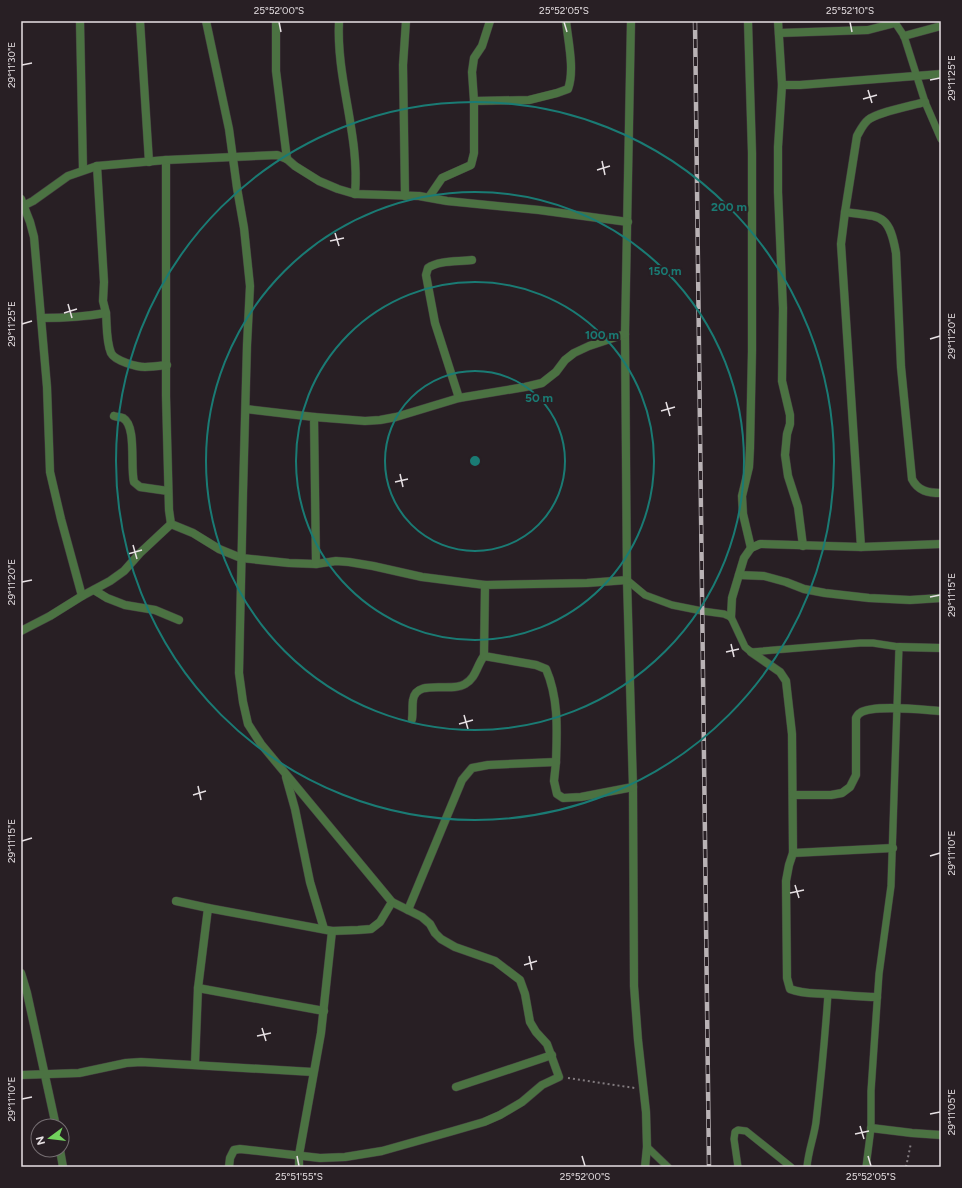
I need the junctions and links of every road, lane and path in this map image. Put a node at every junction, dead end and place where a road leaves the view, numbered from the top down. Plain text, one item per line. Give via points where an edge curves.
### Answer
1 (80, 21) edge
2 (140, 21) edge
3 (206, 21) edge
4 (276, 21) edge
5 (339, 21) edge
6 (406, 21) edge
7 (490, 21) edge
8 (566, 21) edge
9 (631, 21) edge
10 (748, 21) edge
11 (778, 21) edge
12 (895, 22) edge
13 (941, 26) edge
14 (779, 33) junction
15 (904, 36) junction
16 (941, 74) edge
17 (916, 76) junction
18 (782, 85) junction
19 (474, 101) junction
20 (925, 102) junction
21 (941, 139) edge
22 (233, 156) junction
23 (287, 159) junction
24 (166, 160) junction
25 (149, 162) junction
26 (97, 166) junction
27 (83, 170) junction
28 (355, 194) junction
29 (405, 196) junction
30 (429, 197) junction
31 (22, 204) edge
32 (844, 212) junction
33 (628, 222) junction
34 (472, 260) dead end
35 (106, 313) junction
36 (41, 318) junction
37 (625, 334) junction
38 (166, 365) junction
39 (459, 398) junction
40 (246, 409) junction
41 (114, 416) dead end
42 (314, 417) junction
43 (168, 491) junction
44 (941, 494) edge
45 (171, 524) junction
46 (941, 544) edge
47 (803, 546) junction
48 (862, 547) junction
49 (751, 548) junction
50 (241, 558) junction
51 (316, 564) junction
52 (739, 575) junction
53 (627, 580) junction
54 (485, 585) junction
55 (94, 590) junction
56 (82, 596) junction
57 (941, 598) edge
58 (731, 617) junction
59 (179, 620) dead end
60 (21, 631) edge
61 (899, 647) junction
62 (941, 648) edge
63 (751, 652) junction
64 (484, 656) junction
65 (896, 707) junction
66 (941, 711) edge
67 (412, 719) dead end
68 (556, 762) junction
69 (285, 773) junction
70 (633, 787) junction
71 (793, 795) junction
72 (893, 848) junction
73 (793, 853) junction
74 (176, 901) dead end
75 (392, 902) junction
76 (208, 908) junction
77 (408, 910) junction
78 (328, 930) junction
79 (21, 973) edge
80 (198, 988) junction
81 (828, 994) junction
82 (877, 997) junction
83 (324, 1010) junction
84 (552, 1056) junction
85 (195, 1064) junction
86 (313, 1072) junction
87 (44, 1074) junction
88 (21, 1075) edge
89 (559, 1077) junction
90 (456, 1087) dead end
91 (644, 1090) junction
92 (54, 1118) edge
93 (871, 1128) junction
94 (912, 1134) junction
95 (941, 1135) edge
96 (647, 1147) junction
97 (299, 1155) junction
98 (229, 1167) edge
99 (299, 1167) edge
100 (645, 1167) edge
101 (668, 1167) edge
102 (738, 1167) edge
103 (791, 1167) edge
104 (807, 1167) edge
105 (866, 1167) edge
106 (906, 1167) edge

1 - 27 street
2 - 25 street
3 - 22 street
4 - 23 street via 276,71
5 - 28 street via 339,55 355,154
6 - 29 street via 403,65
7 - 19 street via 482,46 474,58
8 - 19 street via 570,70 568,88 529,100
9 - 33 street
10 - 49 street via 752,153 752,351 749,467 742,496 743,514
11 - 14 street
12 - 14 street via 868,30
12 - 15 lane
13 - 15 street
14 - 18 street
15 - 17 lane
16 - 17 street
17 - 18 street
17 - 20 lane
18 - 47 street via 778,147 783,308 782,374 790,415 785,455 788,476 798,507
19 - 30 street via 474,152 471,165 442,178
20 - 21 lane
20 - 32 street via 880,114 868,120 862,127 857,136
22 - 23 street via 278,155
22 - 24 street
22 - 40 street via 250,286
23 - 28 street via 319,181
24 - 25 street
24 - 38 street
25 - 26 street
26 - 27 street
26 - 35 street via 103,301
27 - 31 street via 68,176
28 - 29 street
29 - 30 street
30 - 33 street
31 - 36 street via 34,237
32 - 44 street via 878,217 885,222 893,238 896,253 901,366 912,479 916,487 927,493
32 - 48 street via 841,244 844,306
33 - 37 street
34 - 39 street via 432,265 426,275 436,323
35 - 36 street via 68,318
35 - 38 street via 111,352 114,356 130,364 144,367
36 - 56 street via 50,472
37 - 39 street via 574,353 542,383
37 - 53 street
38 - 43 street
39 - 42 street via 380,420
40 - 42 street
40 - 50 street
41 - 43 street via 123,418 130,429 134,482 140,487
42 - 51 street
43 - 45 street
45 - 50 street
45 - 55 street via 124,571
46 - 48 street
47 - 48 street
47 - 49 street via 760,544
49 - 52 street via 744,558
50 - 51 street
50 - 69 street via 239,673 243,702 248,724
51 - 54 street via 349,562 422,577
52 - 57 street via 764,576 804,589 869,598
52 - 58 street via 732,598
53 - 54 street
53 - 58 lane via 645,595 672,605
53 - 70 street
54 - 64 street
55 - 56 street
55 - 59 street via 125,605 155,610
56 - 60 street
58 - 63 lane via 745,647
61 - 62 street
61 - 63 lane via 860,643
61 - 65 lane
63 - 71 street via 780,672 786,681 792,734
64 - 67 street via 472,679 464,685 453,688 422,688 417,691 413,698
64 - 68 street via 546,669 552,683 557,723
65 - 66 street
65 - 71 street via 870,710 860,713 856,718 856,775 850,787 842,793 831,795
65 - 72 lane
68 - 70 street via 554,781 557,794 563,798
68 - 77 street via 472,768 462,780
69 - 75 street
69 - 78 street via 310,882
70 - 91 street via 634,986
71 - 73 street
72 - 73 street
72 - 82 lane via 891,886
73 - 81 street via 786,881 788,984 790,989 797,992
74 - 76 street
75 - 77 street
75 - 78 street via 380,922 371,929
76 - 78 street
76 - 80 street
77 - 84 street via 430,924 441,939 455,947 495,961 520,980 530,1022 547,1044
78 - 83 street
79 - 87 street
80 - 83 street
80 - 85 street
81 - 82 street
81 - 104 lane via 816,1124
82 - 93 lane
83 - 86 street
84 - 89 street
84 - 90 street
85 - 86 street
85 - 87 street via 141,1062 79,1073
86 - 97 street
87 - 88 street
87 - 92 street
89 - 91 path
89 - 97 street via 542,1085 522,1102 484,1122 382,1151 345,1157 320,1158
91 - 96 street
93 - 94 street
93 - 105 lane
94 - 95 street
94 - 106 path
96 - 100 street
96 - 101 lane
97 - 98 street via 234,1150
97 - 99 street
102 - 103 lane via 734,1139 738,1130 746,1132

